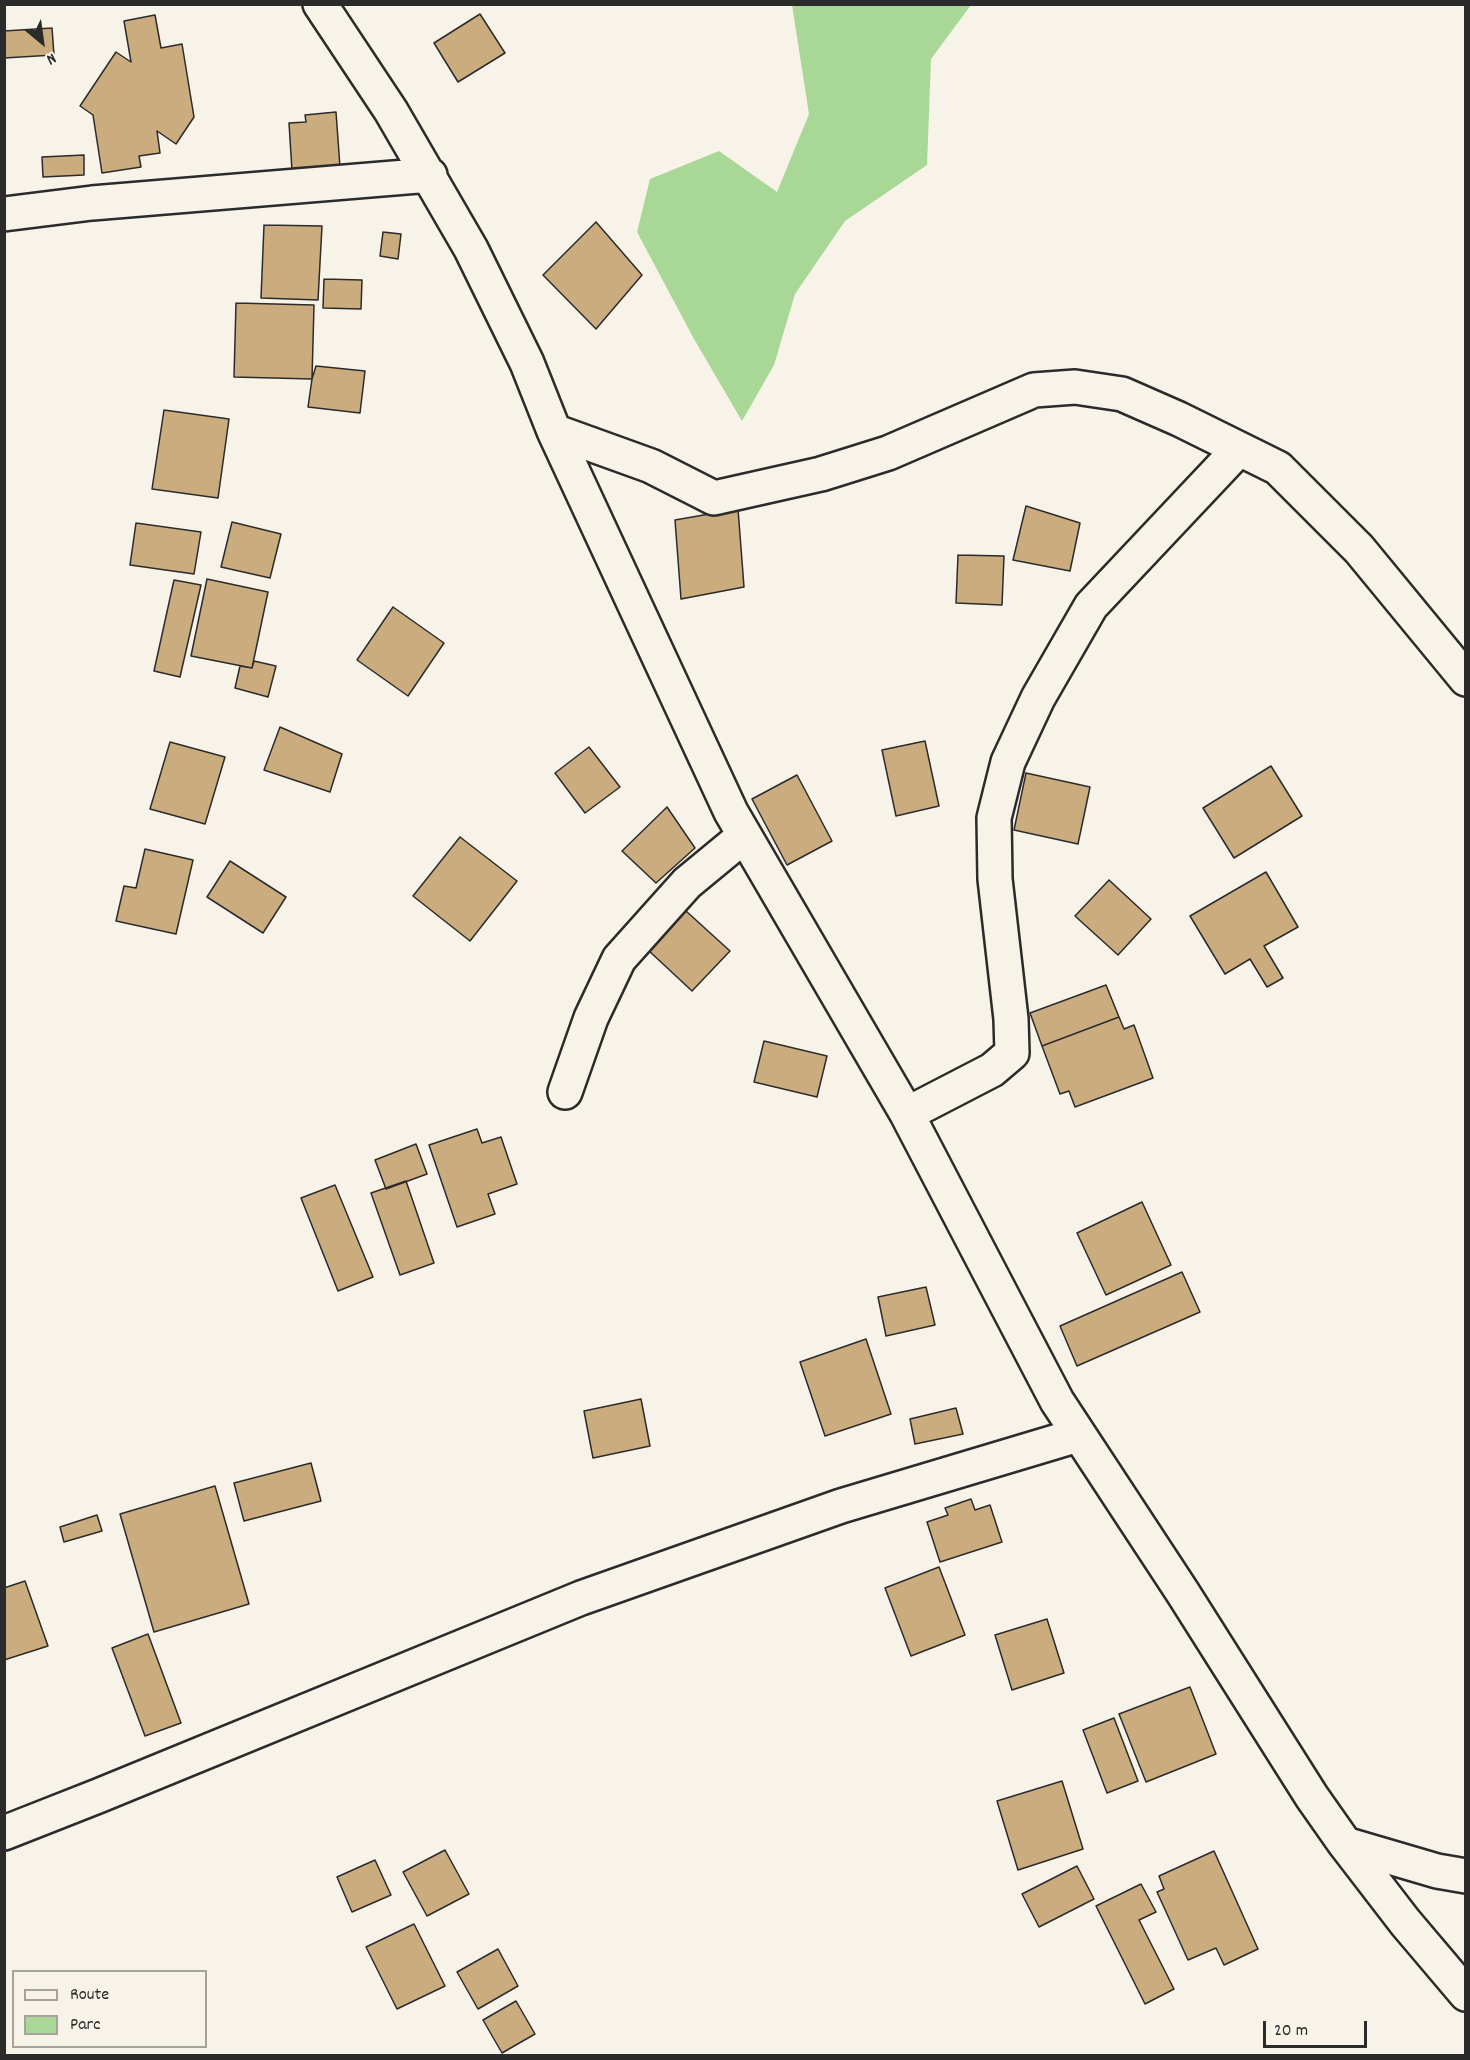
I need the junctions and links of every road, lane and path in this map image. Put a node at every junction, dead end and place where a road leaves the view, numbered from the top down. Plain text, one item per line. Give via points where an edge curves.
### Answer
1 (320, 4) edge
2 (430, 175) junction
3 (4, 214) edge
4 (554, 431) junction
5 (1239, 449) junction
6 (1466, 679) edge
7 (744, 836) junction
8 (565, 1092) dead end
9 (907, 1114) junction
10 (1078, 1435) junction
11 (4, 1833) edge
12 (1345, 1844) junction
13 (1466, 1876) edge
14 (1466, 1994) edge

1 - 2 street
2 - 3 street
2 - 4 street via 505,317
4 - 5 street via 651,466 714,498 821,474 888,453 1034,390 1065,387 1122,394
4 - 7 street
5 - 6 street via 1278,468 1359,549
5 - 9 street via 1091,606 1038,698 1008,762 994,818 995,879 1012,1053 993,1070
7 - 8 street via 687,883 619,958 591,1018
7 - 9 street
9 - 10 street
10 - 11 street via 841,1506 581,1598
10 - 12 street
12 - 13 street
12 - 14 street

